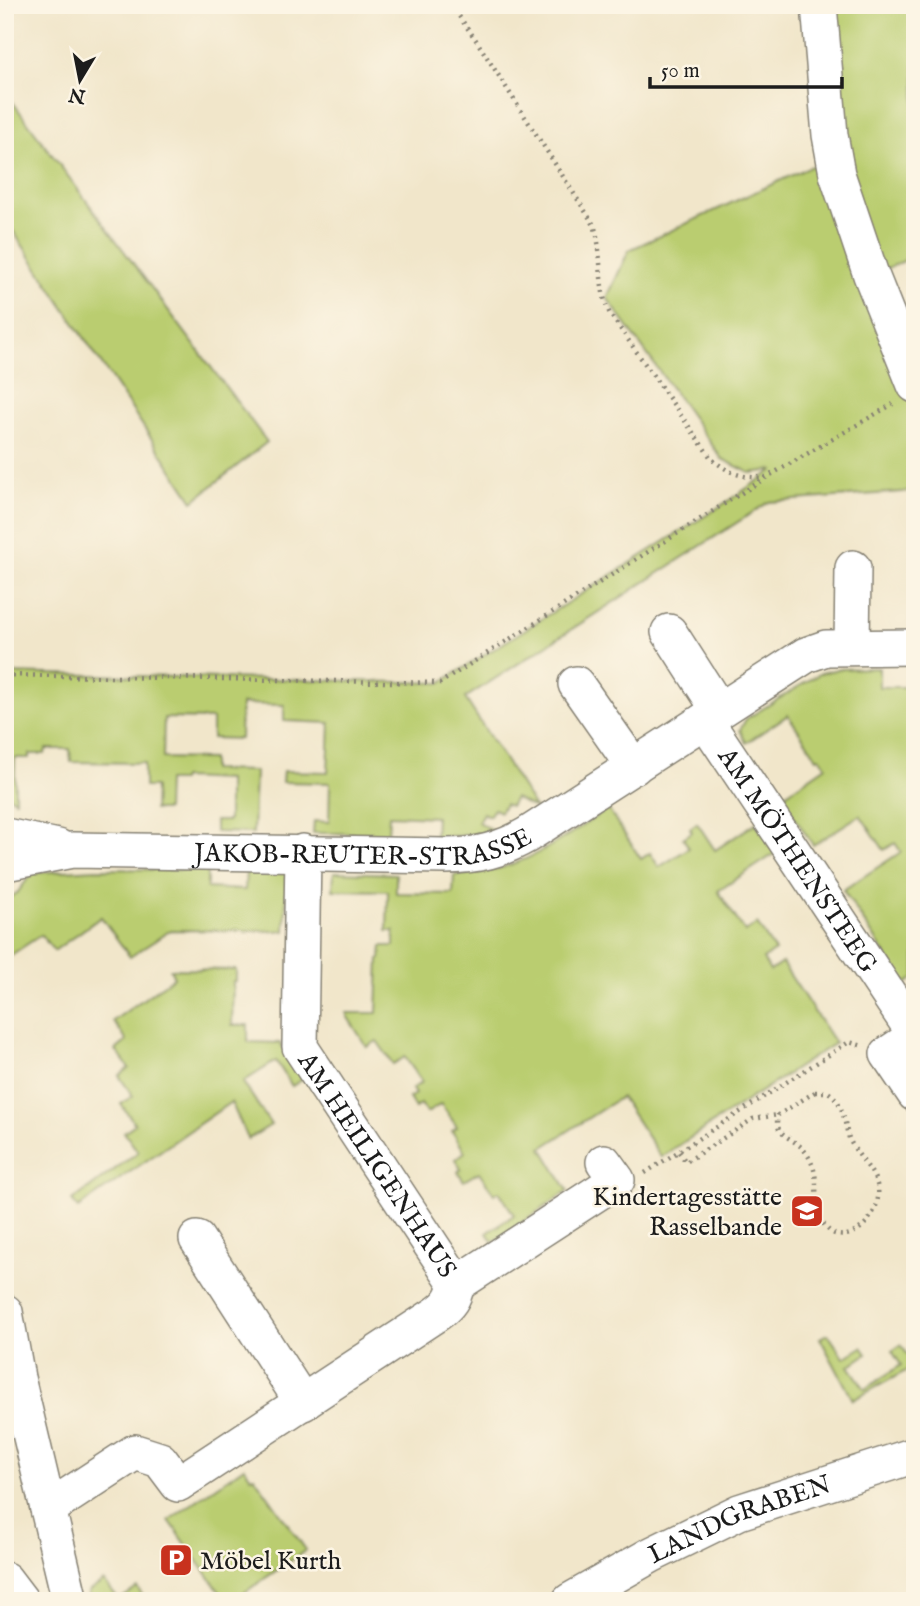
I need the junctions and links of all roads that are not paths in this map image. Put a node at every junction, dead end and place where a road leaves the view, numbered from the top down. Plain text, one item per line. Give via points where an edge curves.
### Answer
1 (819, 5) edge
2 (909, 391) edge
3 (853, 568) dead end
4 (669, 632) dead end
5 (852, 647) junction
6 (915, 647) edge
7 (576, 684) dead end
8 (712, 715) junction
9 (634, 767) junction
10 (5, 836) edge
11 (72, 850) junction
12 (303, 852) junction
13 (5, 863) edge
14 (906, 1041) edge
15 (915, 1094) edge
16 (610, 1171) road end
17 (197, 1239) dead end
18 (457, 1284) junction
19 (5, 1312) edge
20 (303, 1403) junction
21 (915, 1455) edge
22 (48, 1509) junction
23 (5, 1580) edge
24 (21, 1601) edge
25 (70, 1601) edge
26 (570, 1601) edge

1 - 2 street via 837,174
3 - 5 street
4 - 8 street
5 - 6 street, JAKOB-REUTER-STRASSE
5 - 8 street, JAKOB-REUTER-STRASSE via 806,655
7 - 9 street
8 - 9 street, JAKOB-REUTER-STRASSE
8 - 14 street, AM MÖTHENSTEEG
9 - 12 street, JAKOB-REUTER-STRASSE via 527,835 486,853
10 - 11 street, JAKOB-REUTER-STRASSE
11 - 12 street, JAKOB-REUTER-STRASSE
11 - 13 street, JAKOB-REUTER-STRASSE
12 - 18 street, AM HEILIGENHAUS via 299,1047
14 - 15 street, AM MÖTHENSTEEG
16 - 18 street, AM HEILIGENHAUS
17 - 20 street
18 - 20 street, AM HEILIGENHAUS via 449,1305
19 - 22 street
20 - 22 street, AM HEILIGENHAUS via 178,1484 160,1460 135,1452
21 - 26 street, LANDGRABEN via 739,1512
22 - 25 street
23 - 24 street

